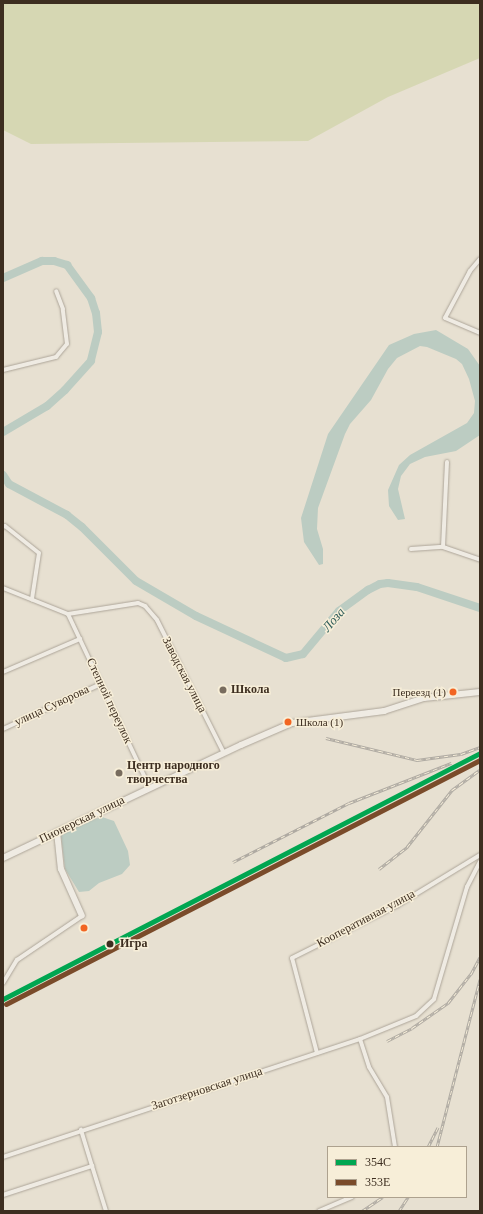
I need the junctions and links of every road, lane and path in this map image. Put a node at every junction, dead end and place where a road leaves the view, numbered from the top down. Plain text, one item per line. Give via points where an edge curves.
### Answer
1 (480, 259) edge
2 (56, 291) dead end
3 (480, 333) edge
4 (3, 370) edge
5 (446, 462) dead end
6 (3, 527) edge
7 (443, 547) junction
8 (411, 550) dead end
9 (480, 560) edge
10 (3, 588) edge
11 (32, 599) junction
12 (68, 614) junction
13 (80, 639) junction
14 (3, 672) edge
15 (101, 684) junction
16 (480, 692) edge
17 (3, 729) edge
18 (224, 753) junction
19 (150, 788) junction
20 (57, 832) junction
21 (480, 855) edge
22 (3, 858) edge
23 (480, 862) edge
24 (82, 916) joint
25 (3, 982) edge
26 (360, 1039) junction
27 (317, 1053) junction
28 (81, 1130) junction
29 (395, 1146) edge
30 (3, 1156) edge
31 (92, 1166) junction
32 (3, 1195) edge
33 (350, 1198) edge
34 (106, 1211) edge
35 (319, 1211) edge

1 - 3 street via 444,318
2 - 4 street via 63,309 67,344 56,357
5 - 7 street
6 - 11 street via 39,553
7 - 8 street
7 - 9 street
10 - 11 street
11 - 12 street
12 - 13 street, Степной переулок
12 - 18 street, Заводская улица via 138,603 152,611
13 - 14 street
13 - 15 street, Степной переулок
15 - 17 street, улица Суворова
15 - 19 street, Степной переулок
16 - 18 street, Пионерская улица via 419,699 375,712 309,719 274,730
18 - 19 street, Пионерская улица
19 - 20 street, Пионерская улица
20 - 22 street, Пионерская улица
20 - 24 street via 61,869
21 - 27 street, Кооперативная улица via 398,905 292,958
23 - 26 street, Заготзерновская улица via 467,887 432,1003 416,1016
24 - 25 street via 17,960
26 - 27 street, Заготзерновская улица
26 - 29 street via 369,1067 387,1097
27 - 28 street, Заготзерновская улица
28 - 30 street, Заготзерновская улица
28 - 31 street
31 - 32 street
31 - 34 street
33 - 35 street

